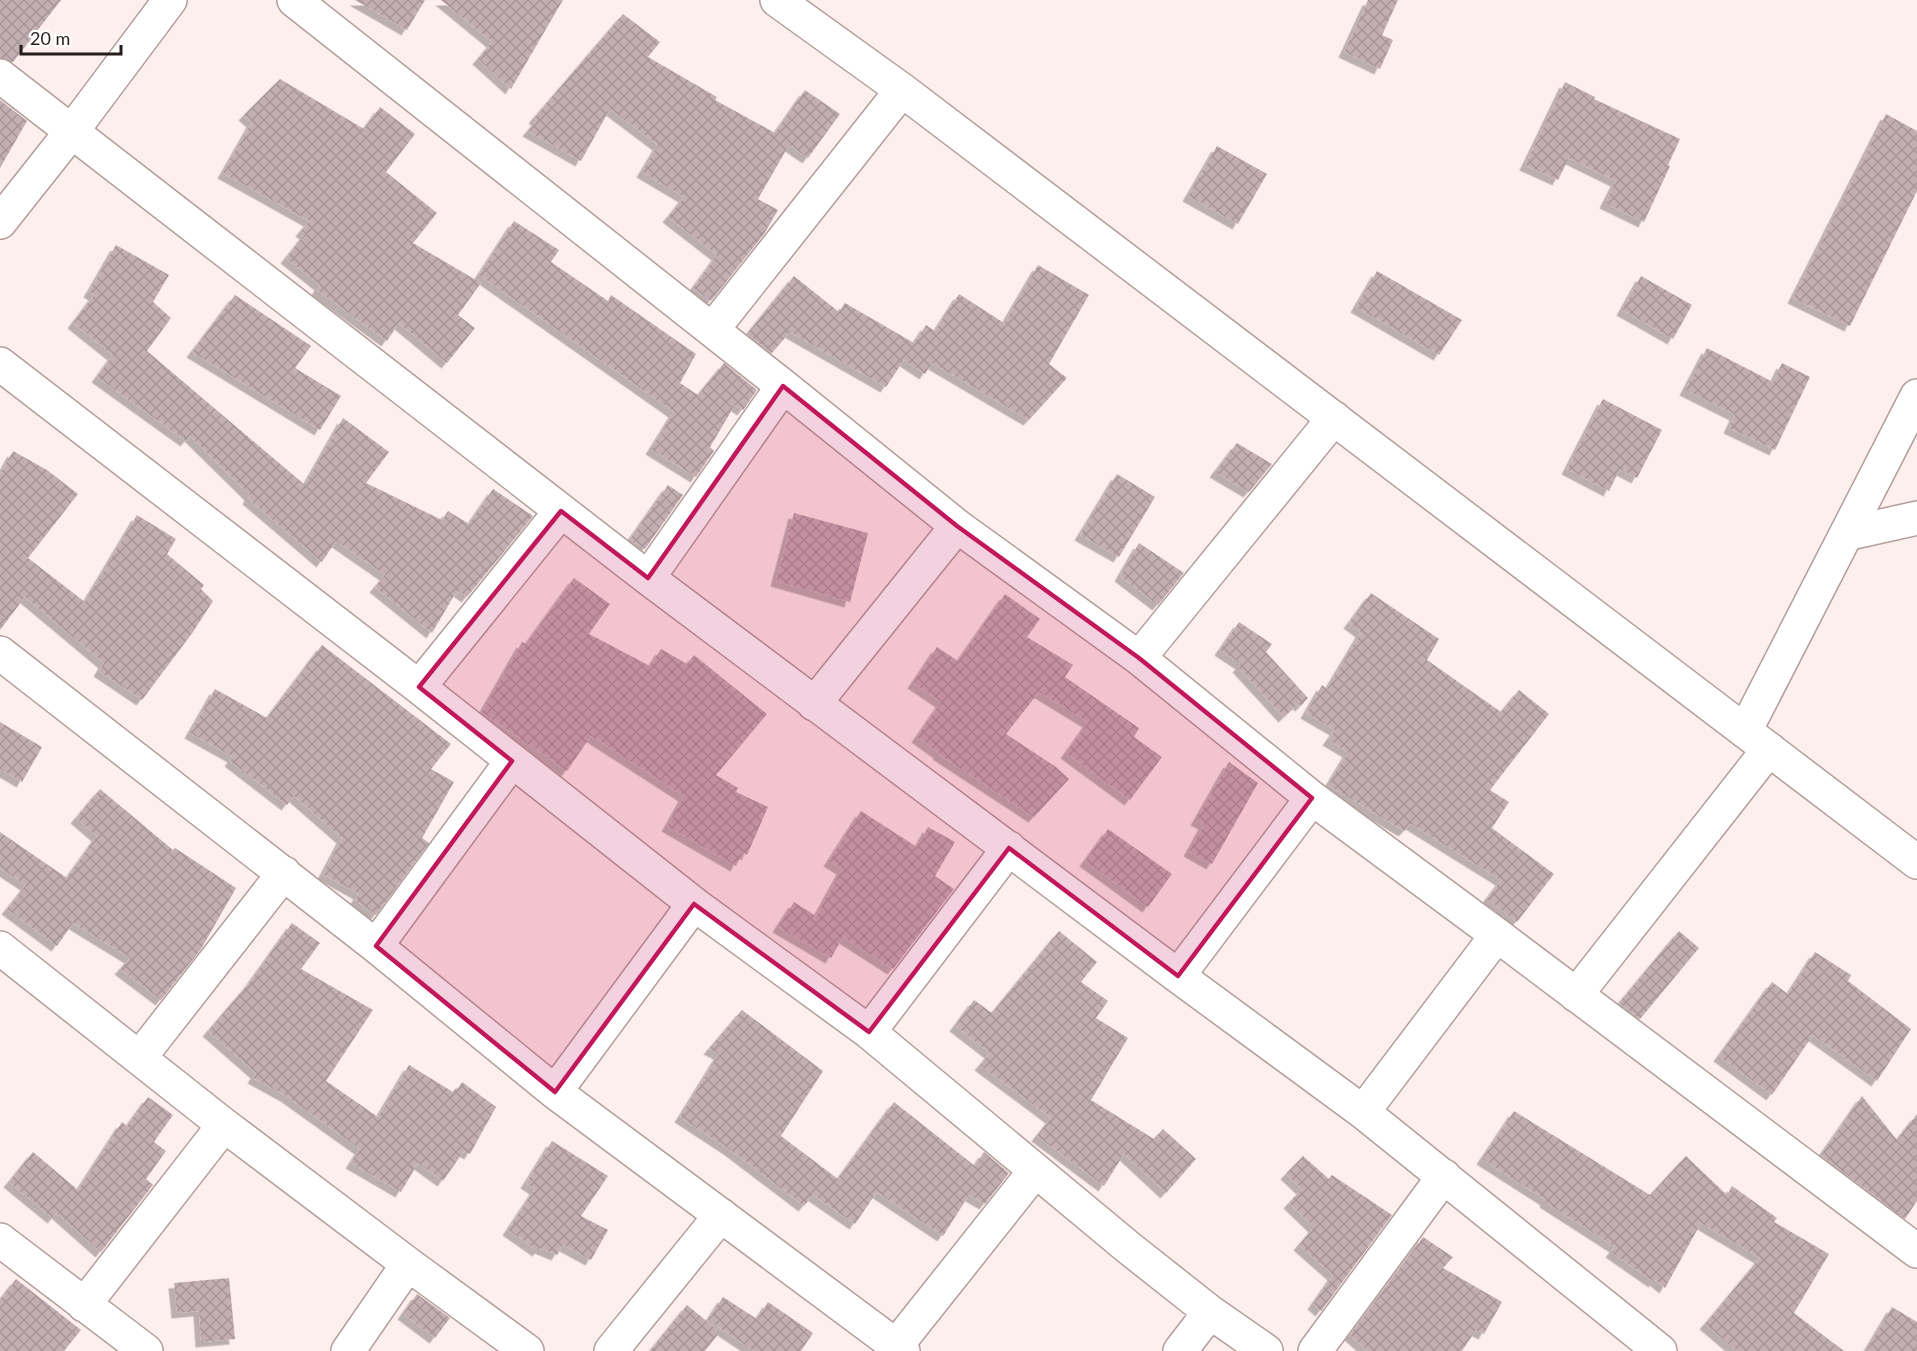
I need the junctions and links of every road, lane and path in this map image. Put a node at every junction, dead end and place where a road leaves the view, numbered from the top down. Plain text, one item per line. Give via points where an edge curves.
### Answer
1 (170, 0) edge
2 (294, 0) edge
3 (777, 0) edge
4 (0, 76) edge
5 (902, 90) junction
6 (72, 131) junction
7 (0, 222) edge
8 (712, 330) junction
9 (0, 364) edge
10 (783, 386) junction
11 (1917, 396) edge
12 (1334, 418) junction
13 (561, 511) junction
14 (1917, 518) edge
15 (957, 526) junction
16 (1846, 534) junction
17 (648, 578) junction
18 (0, 653) edge
19 (1139, 658) junction
20 (419, 687) junction
21 (814, 704) junction
22 (1757, 740) junction
23 (512, 761) junction
24 (1312, 798) junction
25 (1009, 848) junction
26 (1917, 862) edge
27 (284, 873) junction
28 (694, 904) junction
29 (1497, 935) junction
30 (376, 946) junction
31 (0, 948) edge
32 (1178, 976) junction
33 (1576, 995) junction
34 (869, 1032) junction
35 (140, 1057) junction
36 (555, 1092) junction
37 (1363, 1112) junction
38 (224, 1125) junction
39 (1035, 1171) junction
40 (1444, 1176) junction
41 (721, 1215) junction
42 (0, 1240) edge
43 (1917, 1251) edge
44 (408, 1264) junction
45 (84, 1305) junction
46 (1210, 1312) junction
47 (899, 1348) edge
48 (146, 1351) edge
49 (348, 1351) edge
50 (527, 1351) edge
51 (611, 1351) edge
52 (1180, 1351) edge
53 (1266, 1351) edge
54 (1316, 1351) edge
55 (1660, 1351) edge

1 - 6 street
2 - 8 street
3 - 5 street
4 - 6 street
5 - 8 street
5 - 12 street
6 - 7 street
6 - 13 street
8 - 10 street
9 - 20 street
10 - 15 street
10 - 17 street
11 - 16 street
12 - 19 street
12 - 22 street
13 - 17 street
13 - 20 street
14 - 16 street
15 - 19 street
15 - 21 street
16 - 22 street
17 - 21 street
18 - 27 street
19 - 24 street
20 - 23 street
21 - 25 street
22 - 26 street
22 - 33 street
23 - 28 street
23 - 30 street
24 - 29 street
24 - 32 street
25 - 32 street
25 - 34 street
27 - 30 street
27 - 35 street
28 - 34 street
28 - 36 street
29 - 33 street
29 - 37 street
30 - 36 street
31 - 35 street
32 - 37 street
33 - 43 street
34 - 39 street
35 - 38 street
36 - 41 street
37 - 40 street
38 - 44 street
38 - 45 street
39 - 46 street
39 - 47 street
40 - 54 street
40 - 55 street
41 - 47 street
41 - 51 street
42 - 45 street
44 - 49 street
44 - 50 street
45 - 48 street
46 - 52 street
46 - 53 street

